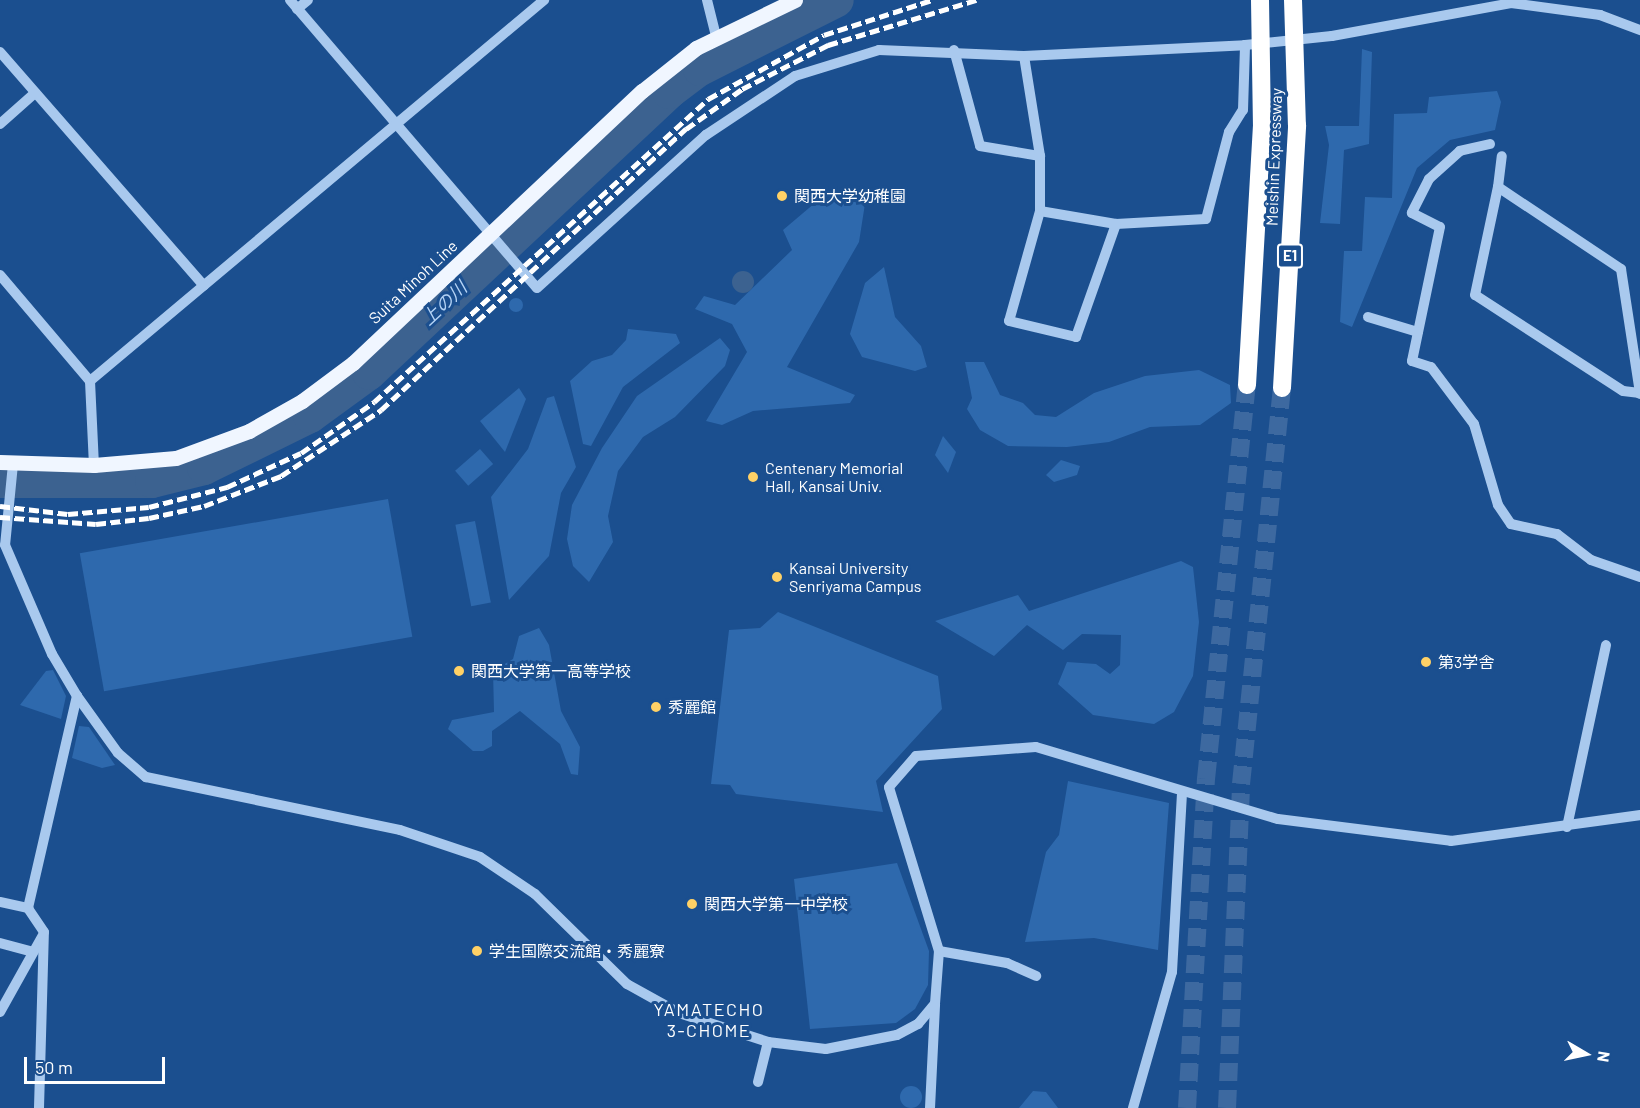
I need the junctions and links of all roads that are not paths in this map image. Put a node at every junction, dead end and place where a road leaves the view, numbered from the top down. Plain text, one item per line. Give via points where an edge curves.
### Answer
1 (308, 0) edge
2 (544, 0) edge
3 (707, 0) edge
4 (795, 0) edge
5 (1260, 0) edge
6 (1293, 0) edge
7 (294, 4) edge
8 (1640, 30) edge
9 (716, 37) junction
10 (1245, 45) junction
11 (954, 50) junction
12 (0, 52) edge
13 (1024, 56) junction
14 (35, 93) junction
15 (0, 124) edge
16 (397, 124) junction
17 (1490, 144) dead end
18 (1040, 156) junction
19 (1502, 156) dead end
20 (1498, 187) junction
21 (1040, 211) junction
22 (1116, 224) junction
23 (494, 239) junction
24 (0, 275) edge
25 (204, 286) junction
26 (1368, 317) dead end
27 (1418, 332) junction
28 (90, 381) junction
29 (1247, 386) tunnel mouth
30 (1282, 388) tunnel mouth
31 (1640, 393) edge
32 (94, 465) junction
33 (8, 467) edge
34 (2, 546) edge
35 (1640, 577) edge
36 (1606, 645) dead end
37 (77, 696) junction
38 (1182, 795) junction
39 (1640, 815) edge
40 (1567, 827) junction
41 (0, 902) edge
42 (28, 908) junction
43 (44, 932) junction
44 (0, 943) edge
45 (939, 951) junction
46 (33, 952) junction
47 (1036, 976) dead end
48 (935, 1004) junction
49 (0, 1012) edge
50 (768, 1042) junction
51 (758, 1082) dead end
52 (39, 1108) edge
53 (930, 1108) edge
54 (1133, 1108) edge

1 - 7 street
2 - 16 street
3 - 9 street
4 - 9 main road, Suita Minoh Line
5 - 29 highway, Meishin Expressway / E1, bridge via 1262,126
6 - 30 highway, Meishin Expressway / E1, bridge via 1297,125
7 - 16 street
8 - 10 street via 1600,15 1511,3 1332,36
9 - 23 main road, Suita Minoh Line via 642,91
10 - 13 street
10 - 22 street via 1243,110 1229,132 1206,219
11 - 13 street
11 - 18 street via 980,146
11 - 23 street via 896,47 795,76 706,135 537,288
12 - 14 street
13 - 18 street
14 - 15 street
14 - 25 street
16 - 23 street
16 - 25 street
17 - 27 street via 1460,151 1430,179 1412,213 1440,227
18 - 21 street
19 - 20 street
20 - 31 street via 1621,269
20 - 31 street via 1475,295 1623,391
21 - 22 street
21 - 22 street via 1010,321 1076,337
23 - 32 main road, Suita Minoh Line via 353,363 302,401 249,431 176,458
24 - 28 street
25 - 28 street
26 - 27 street
27 - 35 street via 1412,361 1431,367 1474,424 1498,505 1511,524 1557,534 1591,560
28 - 32 street
32 - 33 main road, Suita Minoh Line
33 - 34 street via 9,495
34 - 37 street via 52,654
36 - 40 street
37 - 42 street
37 - 50 street via 118,753 146,777 400,831 480,857 535,894 627,984 679,1013
38 - 40 street via 1278,819 1451,841
38 - 45 street via 1036,747 916,756 890,787
38 - 54 street via 1172,972
39 - 40 street
41 - 42 street
42 - 43 street
43 - 46 street
43 - 52 street
44 - 46 street
45 - 47 street via 1007,963
45 - 48 street
46 - 49 street
48 - 50 street via 918,1024 897,1035 826,1049
48 - 53 street
50 - 51 street

